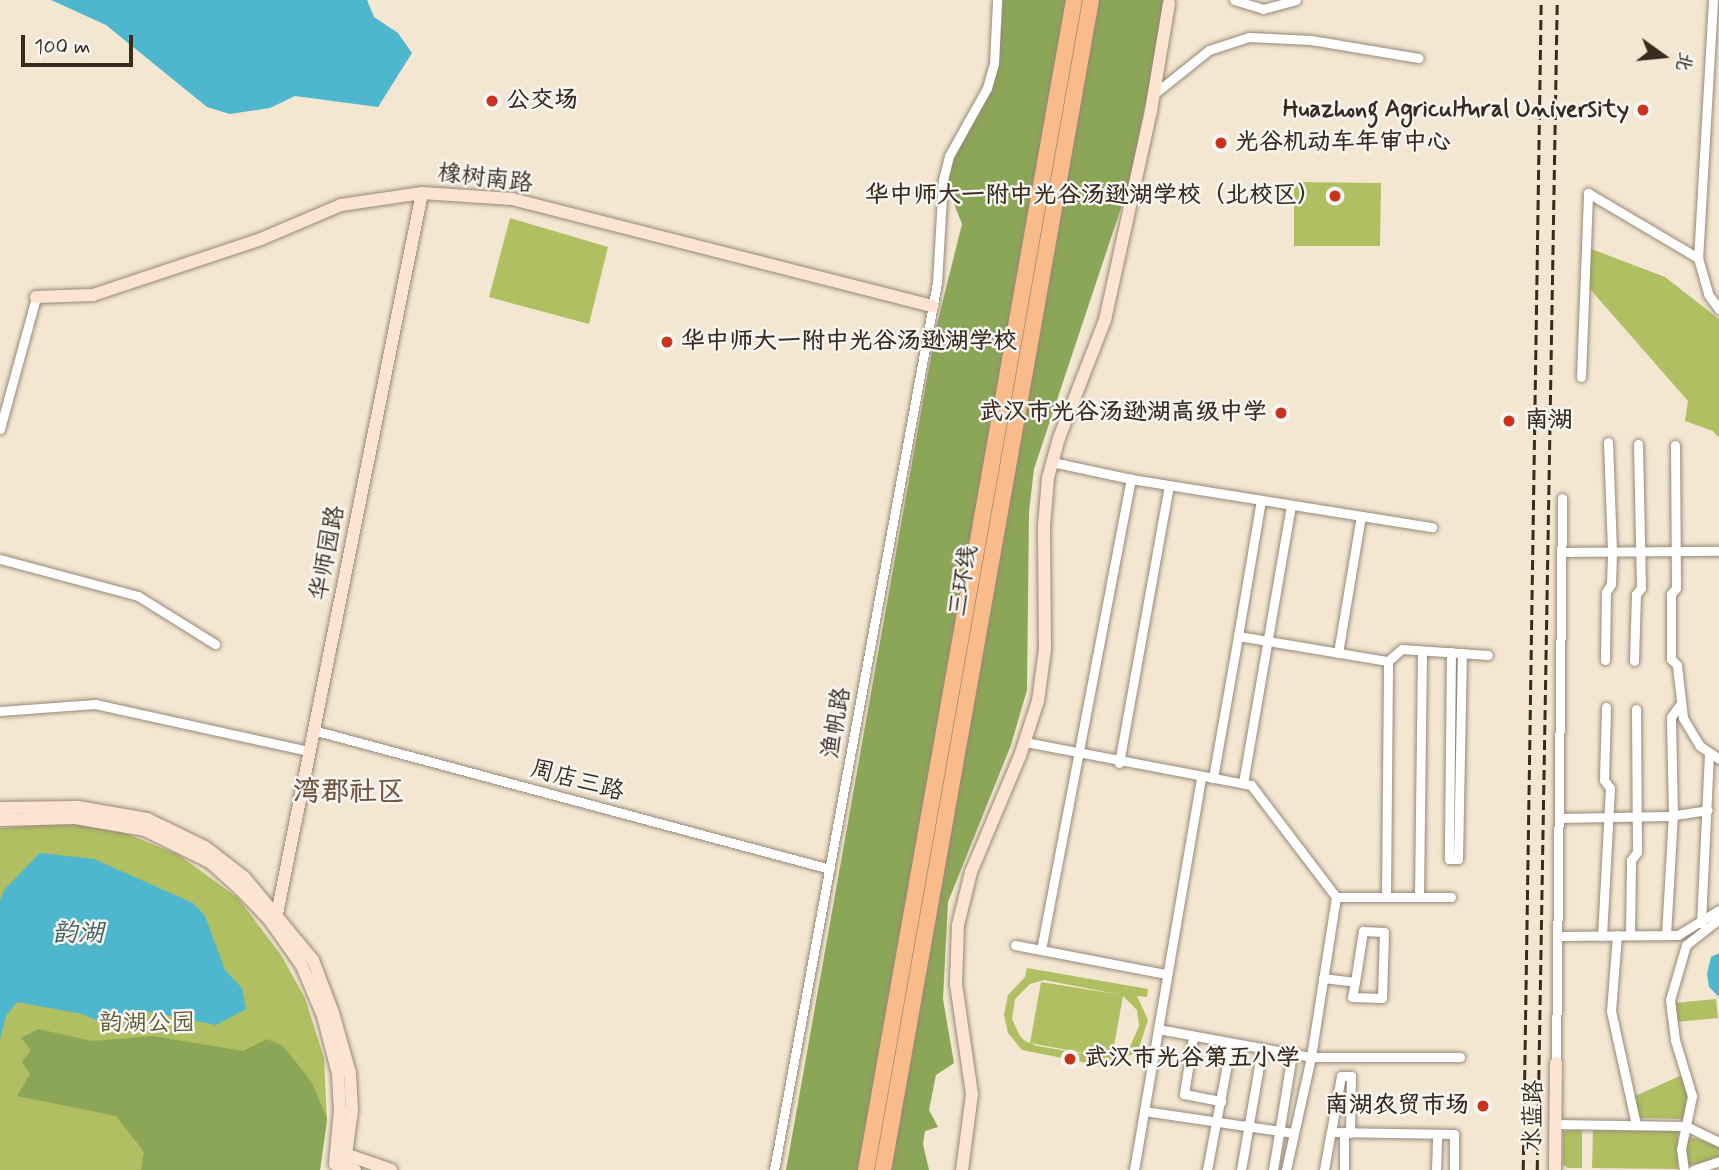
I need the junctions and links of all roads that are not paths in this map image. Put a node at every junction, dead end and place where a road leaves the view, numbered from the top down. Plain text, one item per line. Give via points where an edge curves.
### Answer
1 (997, 0) edge
2 (1074, 0) edge
3 (1091, 0) edge
4 (1234, 0) edge
5 (1296, 0) edge
6 (1713, 0) edge
7 (1171, 1) edge
8 (1419, 58) dead end
9 (1154, 94) junction
10 (422, 193) junction
11 (1698, 258) junction
12 (36, 297) joint
13 (933, 306) junction
14 (1719, 309) edge
15 (1581, 377) dead end
16 (0, 429) edge
17 (1608, 442) dead end
18 (1638, 444) dead end
19 (1675, 445) dead end
20 (1052, 462) junction
21 (1131, 480) junction
22 (1170, 486) junction
23 (1562, 498) dead end
24 (1261, 500) junction
25 (1292, 505) junction
26 (1361, 516) junction
27 (1432, 527) dead end
28 (1612, 551) junction
29 (1641, 551) junction
30 (1677, 551) junction
31 (1719, 551) edge
32 (1561, 552) junction
33 (0, 559) edge
34 (1238, 636) junction
35 (1267, 641) junction
36 (215, 644) dead end
37 (1422, 650) junction
38 (1338, 653) junction
39 (1456, 653) junction
40 (1488, 655) dead end
41 (1605, 660) dead end
42 (1634, 661) dead end
43 (1388, 662) junction
44 (1679, 706) junction
45 (1606, 707) dead end
46 (1636, 709) dead end
47 (0, 711) edge
48 (313, 730) junction
49 (1025, 742) junction
50 (1455, 743) junction
51 (309, 751) junction
52 (1075, 753) junction
53 (1709, 754) junction
54 (1719, 759) edge
55 (1119, 763) junction
56 (1201, 777) junction
57 (1213, 778) junction
58 (1243, 783) junction
59 (0, 808) edge
60 (1707, 810) junction
61 (1673, 816) junction
62 (1609, 817) junction
63 (1638, 817) junction
64 (1559, 818) junction
65 (0, 820) edge
66 (830, 869) junction
67 (1336, 897) junction
68 (1386, 897) junction
69 (1419, 897) junction
70 (1451, 897) dead end
71 (1719, 910) edge
72 (273, 916) junction
73 (1719, 919) edge
74 (1701, 923) junction
75 (1617, 935) junction
76 (1630, 935) junction
77 (1666, 935) junction
78 (1558, 936) junction
79 (1602, 936) junction
80 (1015, 945) dead end
81 (1041, 950) junction
82 (1166, 974) junction
83 (1323, 978) junction
84 (1354, 982) junction
85 (1158, 1029) junction
86 (1193, 1037) junction
87 (1231, 1043) junction
88 (1262, 1049) junction
89 (1292, 1054) junction
90 (1311, 1057) junction
91 (1348, 1057) junction
92 (1460, 1057) dead end
93 (1556, 1063) joint
94 (1347, 1076) junction
95 (1221, 1101) junction
96 (1144, 1111) junction
97 (1216, 1123) junction
98 (1555, 1124) junction
99 (1636, 1125) junction
100 (1686, 1126) junction
101 (1248, 1129) junction
102 (1331, 1132) junction
103 (1279, 1133) junction
104 (1293, 1133) junction
105 (1347, 1133) junction
106 (1437, 1134) junction
107 (1719, 1142) edge
108 (1719, 1161) edge
109 (342, 1164) edge
110 (391, 1170) edge
111 (774, 1170) edge
112 (866, 1170) edge
113 (883, 1170) edge
114 (962, 1170) edge
115 (1134, 1170) edge
116 (1207, 1170) edge
117 (1241, 1170) edge
118 (1273, 1170) edge
119 (1286, 1170) edge
120 (1324, 1170) edge
121 (1344, 1170) edge
122 (1436, 1170) edge
123 (1454, 1170) edge
124 (1555, 1170) edge
125 (1684, 1170) edge
126 (1693, 1170) edge

1 - 13 street, 渔帆路 via 994,64 987,88 953,146 943,180
2 - 112 highway, 三环线
3 - 113 highway, 三环线
4 - 5 street via 1263,9
6 - 11 street
7 - 9 street
8 - 9 street via 1311,40 1249,37 1209,50
9 - 20 street via 1101,334
10 - 12 street, 橡树南路 via 341,205 261,239 93,295
10 - 13 street, 橡树南路 via 512,199
10 - 48 street, 华师园路
11 - 14 street via 1708,294
11 - 15 street via 1588,193
12 - 16 street
13 - 66 street, 渔帆路
17 - 28 street
18 - 29 street
19 - 30 street
20 - 21 street
20 - 49 street via 1044,526 1044,664
21 - 22 street
21 - 52 street
22 - 24 street
22 - 55 street
23 - 32 street
24 - 25 street
24 - 34 street
25 - 26 street
25 - 35 street
26 - 27 street
26 - 38 street
28 - 29 street
28 - 32 street
28 - 41 street
29 - 30 street
29 - 42 street
30 - 31 street
30 - 44 street via 1671,659 1677,665
32 - 64 street
33 - 36 street via 138,596
34 - 35 street
34 - 57 street
35 - 38 street
35 - 58 street
37 - 39 street
37 - 43 street via 1402,649
37 - 69 street
38 - 43 street
39 - 40 street
39 - 50 street
43 - 68 street
44 - 53 street via 1691,733
44 - 61 street via 1671,717
45 - 62 street via 1604,780 1611,788
46 - 63 street
47 - 51 street via 95,704
48 - 51 street, 华师园路
48 - 66 street, 周店三路
49 - 52 street
49 - 114 street via 971,872 958,925 956,984 972,1094
50 - 50 street via 1449,859 1458,859
51 - 72 street, 华师园路
52 - 55 street
52 - 81 street
53 - 54 street
53 - 60 street
55 - 56 street
56 - 57 street
56 - 82 street
57 - 58 street
58 - 67 street via 1251,785
59 - 72 street via 78,807 148,819 205,847 244,877
60 - 61 street
60 - 74 street
61 - 63 street
61 - 77 street
62 - 63 street
62 - 64 street
62 - 79 street
63 - 76 street
64 - 78 street
65 - 72 street via 75,818 145,830 210,862
66 - 111 street, 渔帆路
67 - 68 street
67 - 83 street
68 - 69 street
69 - 70 street
71 - 74 street
72 - 109 street via 313,960 342,1041 352,1110
73 - 100 street via 1686,946 1670,1000 1675,1040 1692,1096
74 - 77 street via 1687,933
75 - 76 street
75 - 79 street
75 - 99 street via 1609,989 1611,1011
76 - 77 street
78 - 79 street
78 - 93 street
80 - 81 street
81 - 82 street
82 - 85 street
83 - 84 street
83 - 90 street
84 - 84 street via 1363,931 1384,932 1382,998 1352,998
85 - 86 street
85 - 96 street
86 - 87 street
86 - 95 street via 1184,1094
87 - 88 street
87 - 95 street
88 - 89 street
88 - 101 street
89 - 90 street
89 - 103 street
90 - 91 street
90 - 104 street
91 - 92 street
91 - 94 street
93 - 98 street, 水蓝路
94 - 102 street via 1342,1076
94 - 105 street via 1351,1076
95 - 97 street
96 - 97 street
96 - 115 street
97 - 101 street
97 - 116 street
98 - 99 street
98 - 124 street, 水蓝路
99 - 100 street
100 - 107 street
100 - 125 street via 1681,1149
101 - 103 street
101 - 117 street
102 - 105 street
102 - 120 street
103 - 104 street
103 - 118 street
104 - 119 street
105 - 106 street
105 - 121 street
106 - 122 street
106 - 123 street via 1454,1134
108 - 126 street
109 - 110 street

